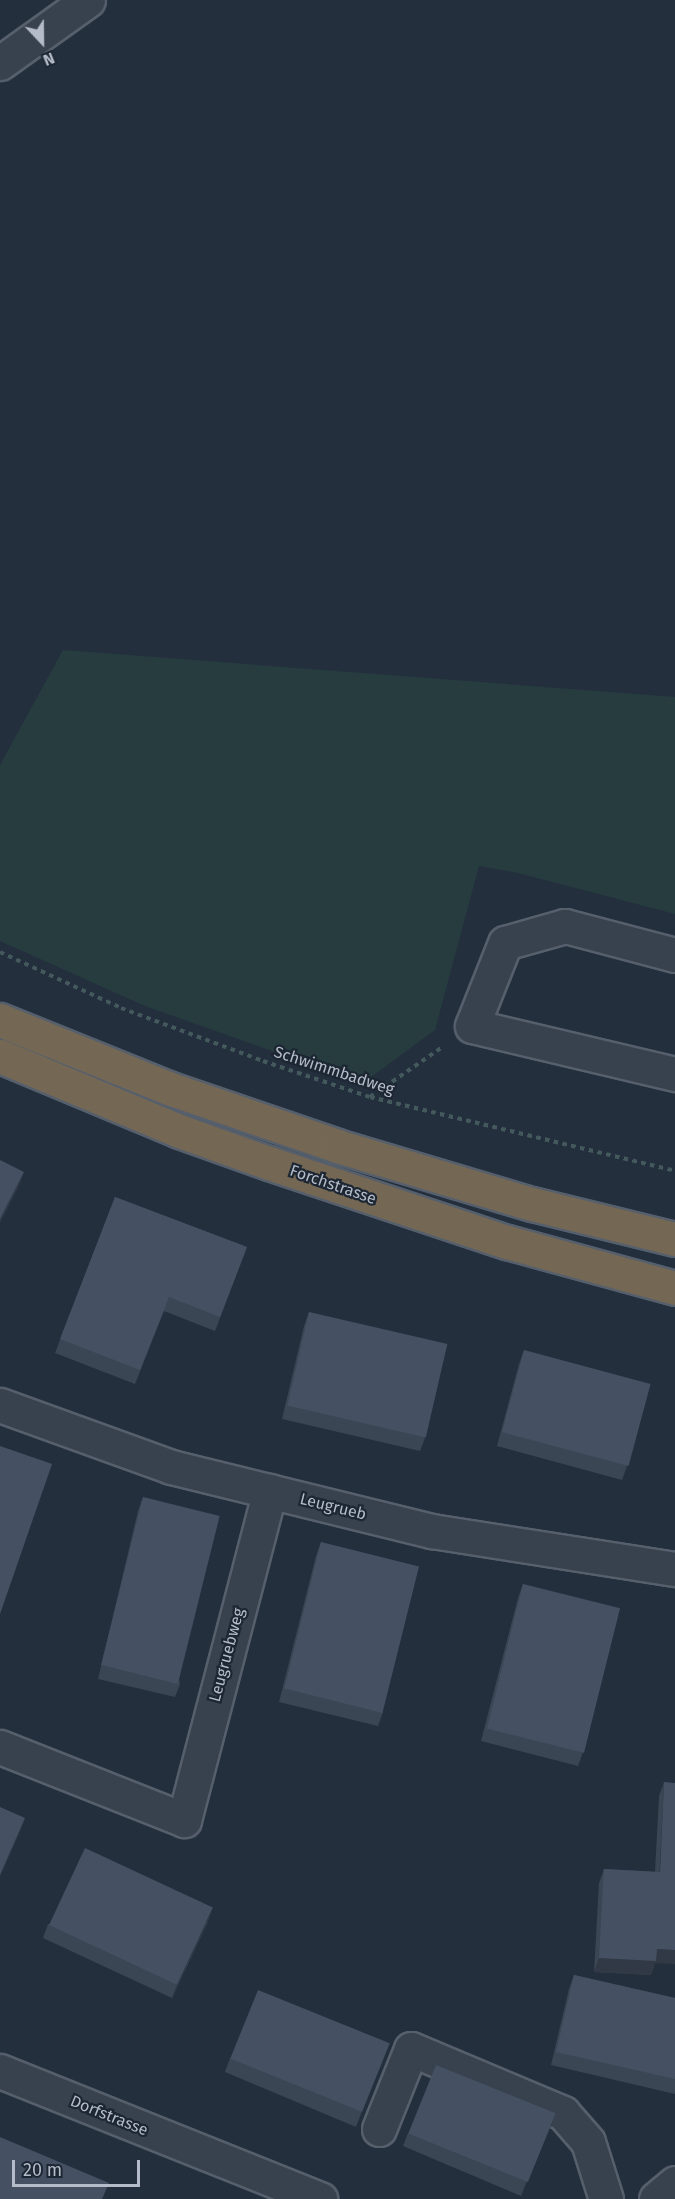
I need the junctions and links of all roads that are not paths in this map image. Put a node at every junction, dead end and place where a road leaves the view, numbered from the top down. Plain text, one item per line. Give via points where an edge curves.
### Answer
1 (88, 0) edge
2 (0, 63) edge
3 (675, 956) edge
4 (0, 1020) edge
5 (0, 1056) edge
6 (675, 1074) edge
7 (675, 1239) edge
8 (675, 1288) edge
9 (0, 1405) edge
10 (270, 1491) junction
11 (675, 1569) edge
12 (0, 1747) edge
13 (0, 2071) edge
14 (379, 2129) dead end
15 (675, 2183) edge
16 (320, 2199) edge
17 (606, 2199) edge
18 (656, 2199) edge

1 - 2 street
3 - 6 street via 565,926 505,943 472,1026
4 - 7 highway via 168,1088 337,1146 521,1201
5 - 8 highway, Forchstrasse via 179,1131 269,1163 507,1242
9 - 10 street, Leugrueb via 171,1467
10 - 11 street, Leugrueb via 432,1531
10 - 12 street, Leugruebweg via 184,1820
13 - 16 street, Dorfstrasse
14 - 17 street via 411,2049 563,2113 588,2142
15 - 18 street

